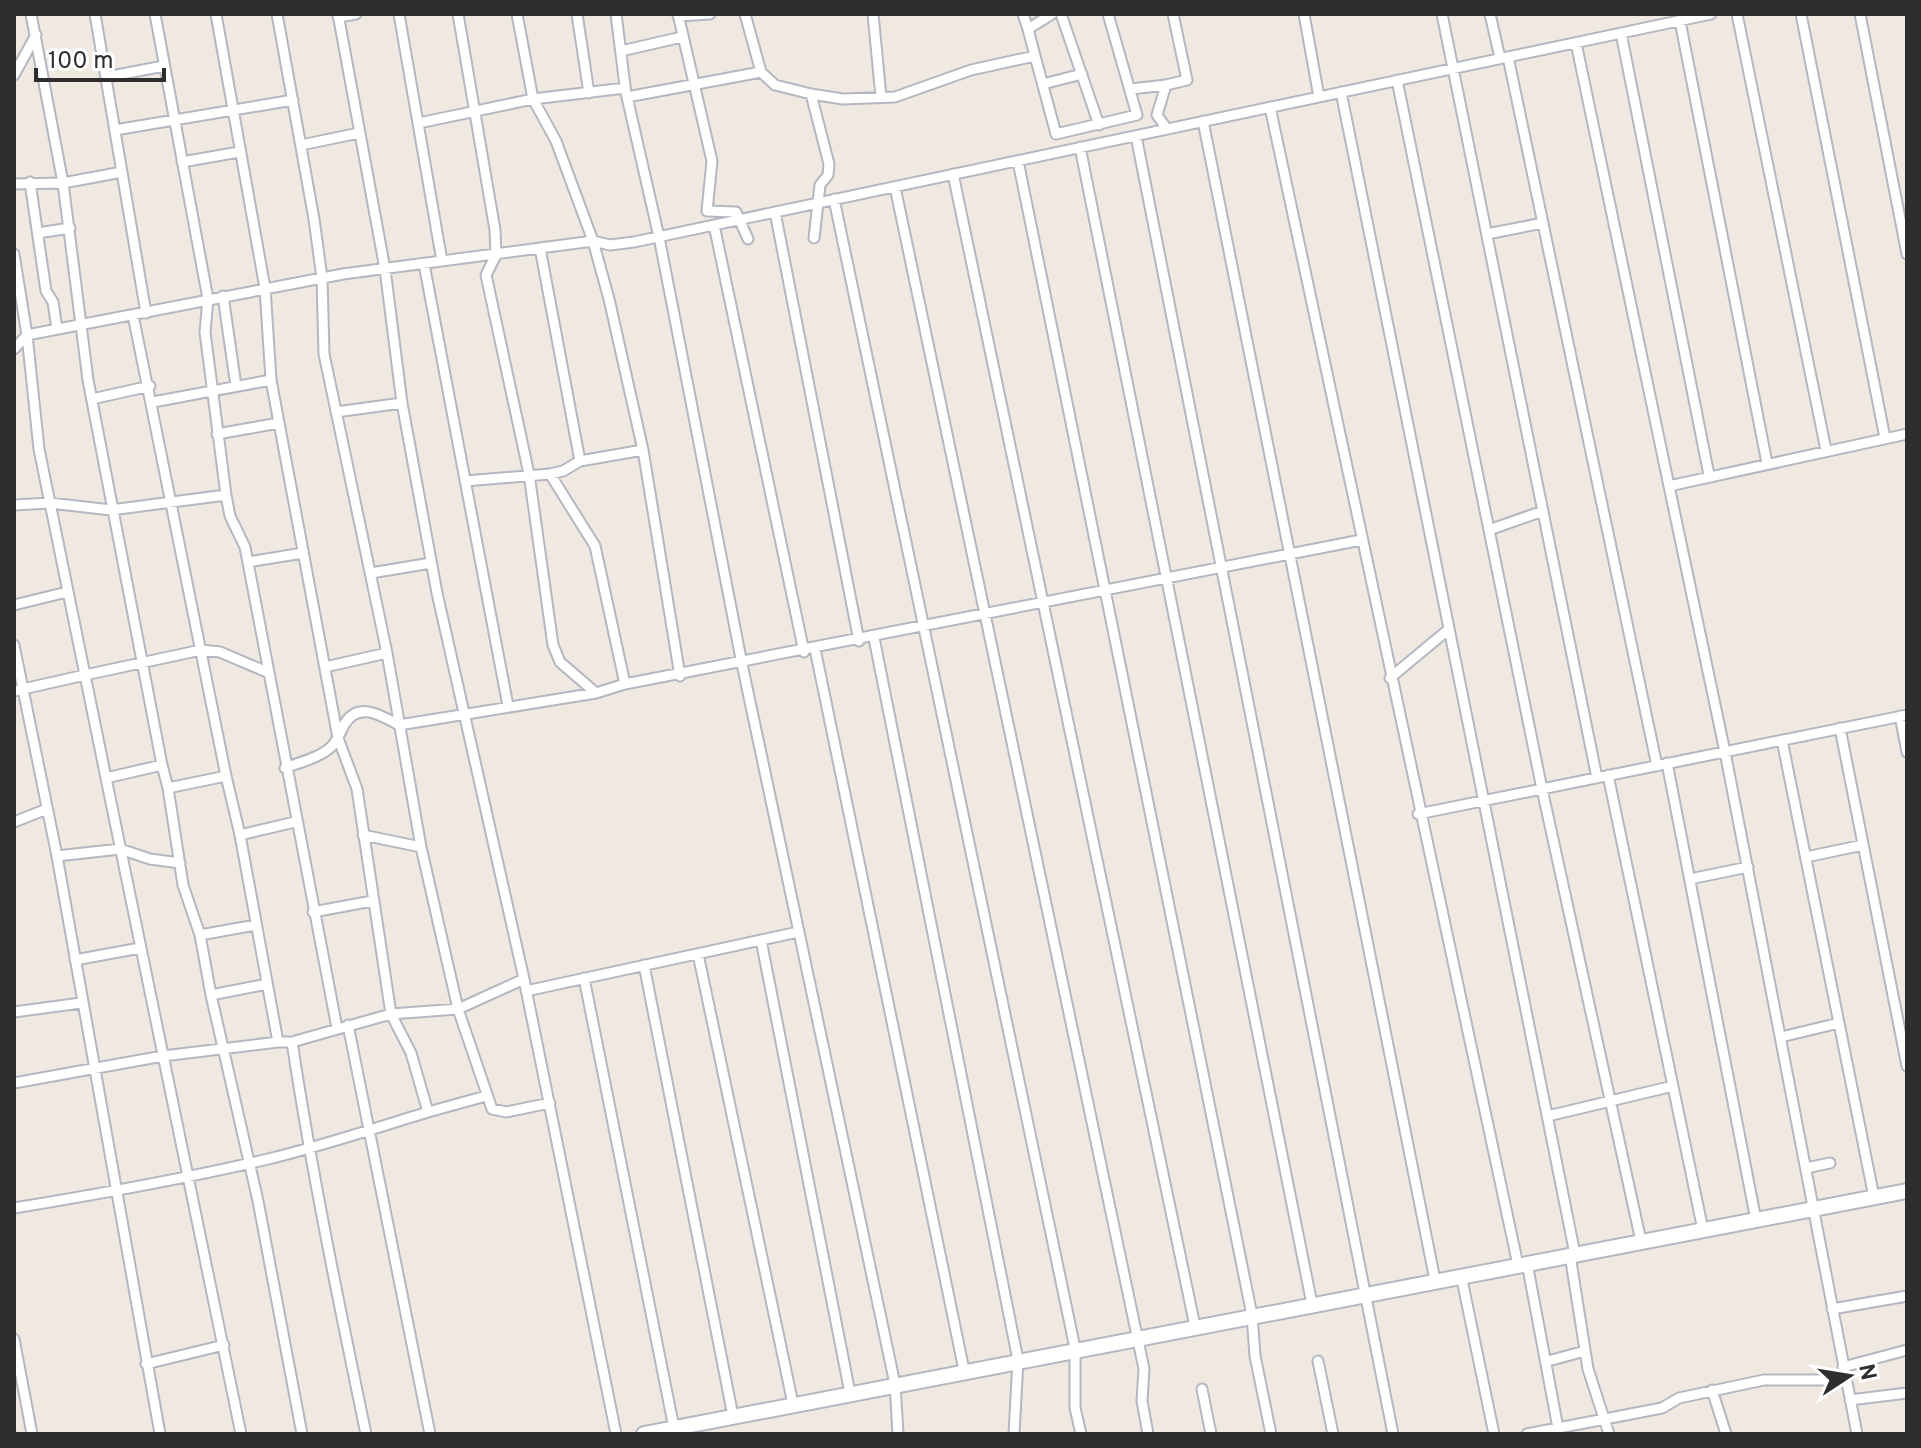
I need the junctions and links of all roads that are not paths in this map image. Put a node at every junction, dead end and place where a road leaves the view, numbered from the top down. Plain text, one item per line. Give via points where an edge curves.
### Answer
1 (31, 14) edge
2 (95, 14) edge
3 (155, 14) edge
4 (216, 14) edge
5 (277, 14) edge
6 (356, 14) edge
7 (399, 14) edge
8 (458, 14) edge
9 (517, 14) edge
10 (577, 14) edge
11 (616, 14) edge
12 (710, 14) edge
13 (745, 14) edge
14 (873, 14) edge
15 (1023, 14) edge
16 (1052, 14) edge
17 (1061, 14) edge
18 (1108, 14) edge
19 (1173, 14) edge
20 (1304, 14) edge
21 (1442, 14) edge
22 (1490, 14) edge
23 (1711, 14) edge
24 (1737, 14) edge
25 (1801, 14) edge
26 (1860, 14) edge
27 (678, 15) edge
28 (338, 16) edge
29 (1680, 21) junction
30 (1028, 29) junction
31 (1621, 33) junction
32 (36, 35) junction
33 (682, 37) junction
34 (1576, 43) junction
35 (621, 51) junction
36 (1035, 56) junction
37 (1504, 58) junction
38 (164, 66) junction
39 (1453, 68) junction
40 (761, 72) junction
41 (1082, 74) junction
42 (14, 75) edge
43 (106, 77) junction
44 (1397, 80) junction
45 (691, 84) junction
46 (1043, 84) junction
47 (1166, 85) junction
48 (1131, 89) junction
49 (626, 92) junction
50 (1341, 92) junction
51 (589, 93) junction
52 (811, 94) junction
53 (881, 97) junction
54 (1319, 97) junction
55 (533, 99) junction
56 (293, 100) junction
57 (1270, 107) junction
58 (472, 110) junction
59 (231, 112) junction
60 (174, 120) junction
61 (1203, 121) junction
62 (419, 123) junction
63 (1099, 125) junction
64 (1167, 129) junction
65 (115, 130) junction
66 (359, 133) junction
67 (1136, 136) junction
68 (301, 145) junction
69 (1080, 147) junction
70 (239, 152) junction
71 (1018, 161) junction
72 (182, 162) junction
73 (122, 172) junction
74 (953, 174) junction
75 (30, 182) junction
76 (63, 183) junction
77 (14, 184) edge
78 (895, 187) junction
79 (834, 199) junction
80 (819, 203) junction
81 (775, 212) junction
82 (740, 219) junction
83 (1543, 223) junction
84 (714, 225) junction
85 (70, 228) junction
86 (38, 233) junction
87 (1487, 234) junction
88 (659, 237) junction
89 (814, 238) dead end
90 (748, 239) dead end
91 (593, 241) junction
92 (540, 248) junction
93 (14, 254) edge
94 (1907, 254) edge
95 (496, 255) junction
96 (442, 261) junction
97 (424, 264) junction
98 (385, 269) junction
99 (322, 278) junction
100 (265, 288) junction
101 (223, 296) junction
102 (208, 299) junction
103 (146, 313) junction
104 (133, 315) junction
105 (82, 325) junction
106 (57, 329) junction
107 (27, 335) junction
108 (14, 349) edge
109 (271, 380) junction
110 (150, 386) junction
111 (236, 386) junction
112 (213, 391) junction
113 (92, 399) junction
114 (153, 402) junction
115 (402, 403) junction
116 (336, 412) junction
117 (279, 423) junction
118 (217, 434) junction
119 (1907, 434) edge
120 (1885, 438) junction
121 (643, 450) junction
122 (1826, 450) junction
123 (580, 461) junction
124 (1767, 463) junction
125 (529, 474) junction
126 (550, 474) junction
127 (1709, 475) junction
128 (465, 481) junction
129 (1669, 486) junction
130 (226, 495) junction
131 (50, 503) junction
132 (173, 503) junction
133 (14, 505) edge
134 (111, 510) junction
135 (1543, 511) junction
136 (1489, 530) junction
137 (1361, 540) junction
138 (303, 553) junction
139 (1290, 554) junction
140 (248, 562) junction
141 (431, 563) junction
142 (1221, 568) junction
143 (371, 573) junction
144 (1167, 579) junction
145 (67, 592) junction
146 (1105, 592) junction
147 (1044, 604) junction
148 (14, 605) edge
149 (985, 616) junction
150 (924, 628) junction
151 (1449, 629) junction
152 (874, 638) junction
153 (859, 641) junction
154 (14, 645) edge
155 (815, 649) junction
156 (201, 650) junction
157 (804, 652) junction
158 (387, 653) junction
159 (144, 659) junction
160 (742, 664) junction
161 (325, 667) junction
162 (267, 672) junction
163 (85, 675) junction
164 (680, 676) junction
165 (1390, 678) junction
166 (625, 684) junction
167 (18, 690) edge
168 (596, 693) junction
169 (508, 706) junction
170 (466, 714) junction
171 (1904, 715) edge
172 (399, 725) junction
173 (1840, 728) junction
174 (338, 738) junction
175 (1782, 740) junction
176 (1725, 752) junction
177 (1907, 752) edge
178 (1662, 764) junction
179 (162, 765) junction
180 (285, 768) junction
181 (226, 776) junction
182 (1603, 776) junction
183 (106, 778) junction
184 (168, 788) junction
185 (1542, 789) junction
186 (1484, 801) junction
187 (47, 809) junction
188 (1418, 814) junction
189 (14, 822) edge
190 (295, 822) junction
191 (240, 835) junction
192 (363, 835) junction
193 (1863, 845) junction
194 (421, 847) junction
195 (120, 849) junction
196 (57, 856) junction
197 (1806, 857) junction
198 (180, 863) junction
199 (1748, 867) junction
200 (1690, 879) junction
201 (372, 901) junction
202 (313, 912) junction
203 (256, 925) junction
204 (798, 932) junction
205 (200, 935) junction
206 (761, 940) junction
207 (140, 948) junction
208 (698, 954) junction
209 (75, 960) junction
210 (644, 965) junction
211 (584, 978) junction
212 (524, 979) junction
213 (267, 984) junction
214 (526, 991) junction
215 (211, 995) junction
216 (81, 1003) junction
217 (458, 1009) junction
218 (14, 1012) edge
219 (391, 1014) junction
220 (1839, 1023) junction
221 (342, 1027) junction
222 (1781, 1037) junction
223 (278, 1042) junction
224 (292, 1042) junction
225 (222, 1048) junction
226 (163, 1056) junction
227 (1907, 1066) edge
228 (93, 1071) junction
229 (14, 1083) edge
230 (1673, 1086) junction
231 (486, 1096) junction
232 (1610, 1101) junction
233 (550, 1103) junction
234 (428, 1112) junction
235 (1548, 1116) junction
236 (369, 1129) junction
237 (308, 1147) junction
238 (250, 1163) junction
239 (1830, 1163) dead end
240 (1806, 1168) junction
241 (188, 1177) junction
242 (117, 1191) junction
243 (1907, 1191) edge
244 (1874, 1197) junction
245 (14, 1208) edge
246 (1815, 1209) junction
247 (1756, 1220) junction
248 (1703, 1230) junction
249 (1641, 1241) junction
250 (1572, 1254) junction
251 (1522, 1264) junction
252 (1461, 1275) junction
253 (1435, 1280) junction
254 (1364, 1294) junction
255 (1907, 1296) edge
256 (1312, 1304) junction
257 (1832, 1309) junction
258 (1252, 1315) junction
259 (1195, 1326) junction
260 (1135, 1337) junction
261 (14, 1339) edge
262 (224, 1345) junction
263 (1075, 1348) junction
264 (1907, 1350) edge
265 (1585, 1351) junction
266 (1018, 1360) junction
267 (1318, 1361) dead end
268 (1548, 1361) junction
269 (146, 1364) junction
270 (1843, 1367) junction
271 (964, 1370) junction
272 (1845, 1380) junction
273 (895, 1384) junction
274 (1202, 1389) dead end
275 (1712, 1390) junction
276 (850, 1393) junction
277 (1907, 1393) edge
278 (1850, 1400) junction
279 (793, 1404) junction
280 (733, 1416) junction
281 (1605, 1420) junction
282 (717, 1427) edge
283 (674, 1428) junction
284 (1558, 1428) junction
285 (1580, 1429) edge
286 (653, 1433) edge
287 (32, 1434) edge
288 (160, 1434) edge
289 (241, 1434) edge
290 (302, 1434) edge
291 (366, 1434) edge
292 (430, 1434) edge
293 (616, 1434) edge
294 (898, 1434) edge
295 (1014, 1434) edge
296 (1081, 1434) edge
297 (1148, 1434) edge
298 (1211, 1434) edge
299 (1271, 1434) edge
300 (1333, 1434) edge
301 (1393, 1434) edge
302 (1494, 1434) edge
303 (1527, 1434) edge
304 (1609, 1434) edge
305 (1726, 1434) edge
306 (1857, 1434) edge

1 - 32 street
2 - 43 street
3 - 38 street
4 - 59 street
5 - 56 street
6 - 28 street
7 - 62 street
8 - 58 street
9 - 55 street
10 - 51 street
11 - 35 street
12 - 27 street
13 - 40 street
14 - 53 street
15 - 30 street
16 - 30 street
17 - 41 street
18 - 48 street
19 - 47 street via 1187,80
20 - 54 street
21 - 39 street
22 - 37 street
23 - 29 street
24 - 122 street
25 - 120 street
26 - 94 street
27 - 33 street
28 - 66 street
29 - 31 street
29 - 124 street
30 - 36 street
31 - 34 street
31 - 127 street
32 - 42 street
32 - 76 street
33 - 35 street
33 - 45 street
34 - 37 street
34 - 129 street
35 - 49 street
36 - 46 street
36 - 53 street
37 - 39 street
37 - 83 street
38 - 43 street
38 - 60 street
39 - 44 street
39 - 87 street
40 - 45 street
40 - 52 street via 775,85
41 - 46 street
41 - 63 street
43 - 65 street
44 - 50 street
44 - 136 street
45 - 49 street
45 - 82 street via 712,161 707,211 736,212
46 - 63 street via 1056,134
47 - 48 street
47 - 64 street via 1157,115
48 - 63 street via 1137,115
49 - 51 street
49 - 88 street
50 - 54 street
50 - 151 street
51 - 55 street
52 - 53 street
52 - 80 street via 829,164
54 - 57 street
55 - 58 street
55 - 91 street via 556,141
56 - 59 street
56 - 68 street
57 - 61 street
57 - 137 street
58 - 62 street
58 - 95 street
59 - 60 street
59 - 70 street
60 - 65 street
60 - 72 street
61 - 64 street
61 - 139 street
62 - 96 street
64 - 67 street
65 - 73 street
66 - 68 street
66 - 98 street
67 - 69 street
67 - 142 street
68 - 99 street
69 - 71 street
69 - 144 street
70 - 72 street
70 - 100 street
71 - 74 street
71 - 146 street
72 - 102 street
73 - 76 street
73 - 103 street
74 - 78 street
74 - 147 street
75 - 76 street
75 - 77 street
75 - 86 street
76 - 85 street
78 - 79 street
78 - 149 street
79 - 80 street
79 - 150 street
80 - 81 street
80 - 89 street
81 - 82 street
81 - 153 street
82 - 84 street
82 - 90 street
83 - 87 street
83 - 178 street
84 - 88 street
84 - 157 street
85 - 86 street
85 - 105 street
86 - 106 street
87 - 135 street
88 - 91 street via 619,244
88 - 160 street
91 - 92 street
91 - 121 street
92 - 95 street
92 - 123 street
93 - 107 street
95 - 96 street
95 - 125 street via 486,275
96 - 97 street
97 - 98 street
97 - 128 street
98 - 99 street
98 - 115 street
99 - 100 street
99 - 116 street via 321,323
100 - 101 street
100 - 109 street
101 - 102 street
101 - 111 street
102 - 103 street
102 - 112 street via 205,332
103 - 104 street
104 - 105 street
104 - 110 street
105 - 106 street
105 - 113 street
106 - 107 street
107 - 108 street
107 - 131 street via 32,404
109 - 111 street
109 - 117 street
110 - 113 street
110 - 114 street
111 - 112 street
112 - 114 street
112 - 118 street
113 - 134 street
114 - 132 street
115 - 116 street
115 - 141 street
116 - 143 street
117 - 118 street
117 - 138 street
118 - 130 street
119 - 120 street
120 - 122 street
121 - 123 street
121 - 164 street
122 - 124 street
123 - 126 street
124 - 127 street
125 - 126 street
125 - 128 street
125 - 168 street via 555,654
126 - 166 street via 595,546
127 - 129 street
128 - 169 street
129 - 176 street
130 - 132 street
130 - 140 street
131 - 133 street
131 - 134 street
131 - 145 street
132 - 134 street
132 - 156 street
134 - 159 street
135 - 136 street
135 - 182 street
136 - 185 street
137 - 139 street
137 - 165 street
138 - 140 street
138 - 161 street
139 - 142 street
139 - 253 street
140 - 162 street
141 - 143 street
141 - 170 street
142 - 144 street
142 - 254 street
143 - 158 street
144 - 146 street
144 - 256 street
145 - 148 street
145 - 163 street
146 - 147 street
146 - 258 street
147 - 149 street
147 - 259 street
149 - 150 street
149 - 260 street
150 - 152 street
150 - 263 street
151 - 165 street
151 - 186 street
152 - 153 street
152 - 266 street
153 - 155 street
154 - 167 street
155 - 157 street
155 - 271 street
156 - 159 street
156 - 162 street via 220,652
156 - 181 street
157 - 160 street
158 - 161 street
158 - 172 street
159 - 163 street
159 - 179 street
160 - 164 street
160 - 204 street
161 - 174 street
162 - 180 street
163 - 167 street
163 - 183 street
164 - 166 street
165 - 188 street
166 - 168 street
167 - 187 street
168 - 169 street
169 - 170 street
170 - 172 street
170 - 212 street
171 - 173 street
171 - 177 street
172 - 174 street via 370,710 360,712 349,718
172 - 194 street
173 - 175 street
173 - 193 street
174 - 180 street via 325,752
174 - 192 street via 355,778
175 - 176 street
175 - 197 street
176 - 178 street
176 - 199 street
178 - 182 street
178 - 200 street
179 - 183 street
179 - 184 street
180 - 190 street
181 - 184 street
181 - 191 street
182 - 185 street
182 - 230 street
183 - 195 street
184 - 198 street
185 - 186 street
185 - 232 street
186 - 188 street
186 - 235 street
187 - 189 street
187 - 196 street
188 - 251 street
190 - 191 street
190 - 202 street
191 - 203 street
192 - 194 street
192 - 201 street
193 - 197 street
193 - 227 street
194 - 217 street
195 - 196 street
195 - 198 street
195 - 207 street
196 - 209 street
197 - 220 street
198 - 205 street
199 - 200 street
199 - 222 street
200 - 247 street
201 - 202 street
201 - 219 street
202 - 221 street
203 - 205 street
203 - 213 street
204 - 206 street
204 - 273 street
205 - 215 street
206 - 208 street
206 - 276 street
207 - 209 street
207 - 226 street
208 - 210 street
208 - 279 street
209 - 216 street
210 - 211 street
210 - 280 street
211 - 214 street
211 - 283 street
212 - 214 street
212 - 217 street
213 - 215 street
213 - 223 street
214 - 233 street
215 - 225 street
216 - 218 street
216 - 228 street
217 - 219 street
217 - 231 street
219 - 221 street
219 - 234 street via 411,1053
220 - 222 street
220 - 244 street
221 - 224 street
221 - 236 street
222 - 240 street
223 - 224 street
223 - 225 street
224 - 237 street
225 - 226 street
225 - 238 street
226 - 228 street
226 - 241 street
228 - 229 street
228 - 242 street
230 - 232 street
230 - 248 street
231 - 233 street via 497,1111
231 - 234 street
232 - 235 street
232 - 249 street
233 - 293 street
234 - 236 street
235 - 250 street
236 - 237 street
236 - 292 street
237 - 238 street
237 - 291 street
238 - 241 street
238 - 290 street
239 - 240 street
240 - 246 street
241 - 242 street
241 - 262 street
242 - 245 street
242 - 269 street
243 - 244 street
244 - 246 street
246 - 247 street
246 - 257 street
247 - 248 street
248 - 249 street
249 - 250 street
250 - 251 street
250 - 265 street
251 - 252 street
251 - 268 street
252 - 253 street
252 - 302 street
253 - 254 street
254 - 256 street
254 - 301 street
255 - 257 street
256 - 258 street
257 - 270 street
258 - 259 street
258 - 299 street
259 - 260 street
260 - 263 street
260 - 297 street via 1144,1369
261 - 287 street
262 - 269 street
262 - 289 street
263 - 266 street
263 - 296 street via 1075,1408
264 - 270 street
265 - 268 street
265 - 281 street
266 - 271 street
266 - 295 street
267 - 300 street
268 - 284 street
269 - 288 street
270 - 272 street
271 - 273 street
272 - 275 street via 1771,1380
272 - 278 street
273 - 276 street
273 - 294 street
274 - 298 street
275 - 281 street
275 - 305 street
276 - 279 street
277 - 278 street
278 - 306 street
279 - 280 street
280 - 282 street
281 - 285 street
281 - 304 street
282 - 283 street
283 - 286 street
284 - 285 street
284 - 303 street

